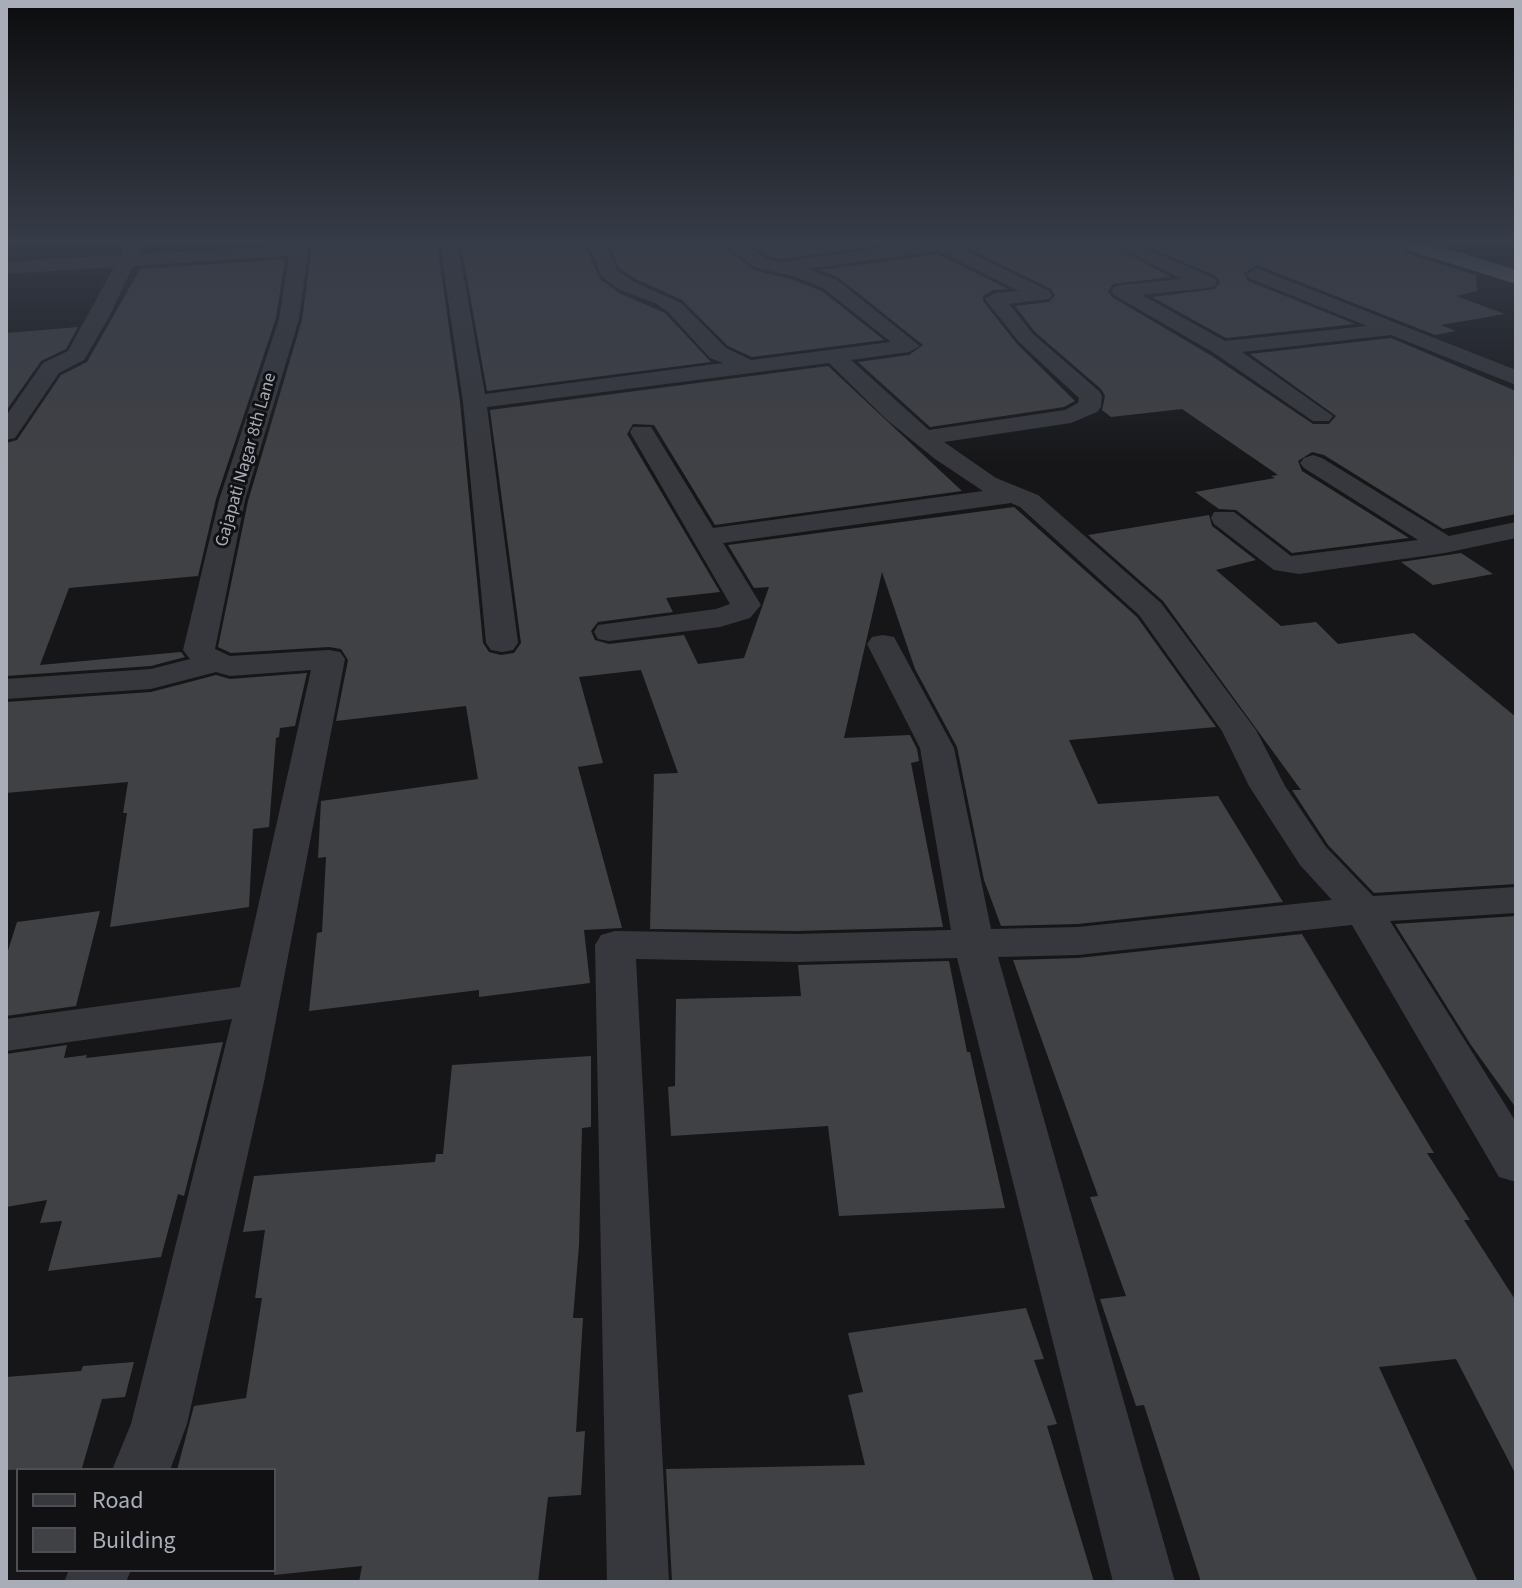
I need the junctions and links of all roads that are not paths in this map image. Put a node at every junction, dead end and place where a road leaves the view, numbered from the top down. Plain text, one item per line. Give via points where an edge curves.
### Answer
1 (98, 319) edge
2 (289, 319) edge
3 (461, 319) edge
4 (686, 319) edge
5 (875, 319) edge
6 (1011, 319) edge
7 (1171, 319) edge
8 (1368, 319) edge
9 (1393, 329) junction
10 (1222, 348) junction
11 (834, 356) junction
12 (749, 367) junction
13 (1516, 378) edge
14 (475, 402) junction
15 (1321, 416) dead end
16 (10, 420) edge
17 (642, 432) dead end
18 (924, 438) junction
19 (1313, 463) dead end
20 (1018, 494) junction
21 (1224, 518) dead end
22 (1516, 530) edge
23 (706, 537) junction
24 (1445, 545) junction
25 (609, 632) dead end
26 (502, 643) dead end
27 (883, 644) dead end
28 (216, 664) junction
29 (6, 689) edge
30 (1516, 900) edge
31 (1363, 910) junction
32 (974, 944) junction
33 (258, 1000) junction
34 (6, 1035) edge
35 (1516, 1163) edge
36 (142, 1468) edge
37 (638, 1582) edge
38 (1144, 1582) edge

1 - 16 street via 76,355 51,368
2 - 28 street, Gajapati Nagar 8th Lane via 232,500 199,642 203,656
3 - 14 street
4 - 12 street via 718,353
5 - 11 street via 909,346
6 - 18 street via 1091,396 1089,407 1071,416
7 - 10 street
8 - 9 street
9 - 10 street
9 - 13 street
10 - 15 street
11 - 12 street
11 - 18 street
12 - 14 street
14 - 26 street
17 - 23 street
18 - 20 street via 987,483
19 - 24 street
20 - 23 street
20 - 31 street via 1150,609 1239,730 1267,786 1313,856
21 - 24 street via 1284,564
22 - 24 street
23 - 25 street via 745,601 743,609 720,618
27 - 32 street via 937,748
28 - 29 street via 151,679
28 - 33 street via 329,659
30 - 31 street
31 - 32 street via 1078,941
31 - 35 street
32 - 37 street via 615,945
32 - 38 street
33 - 34 street
33 - 36 street via 159,1424

